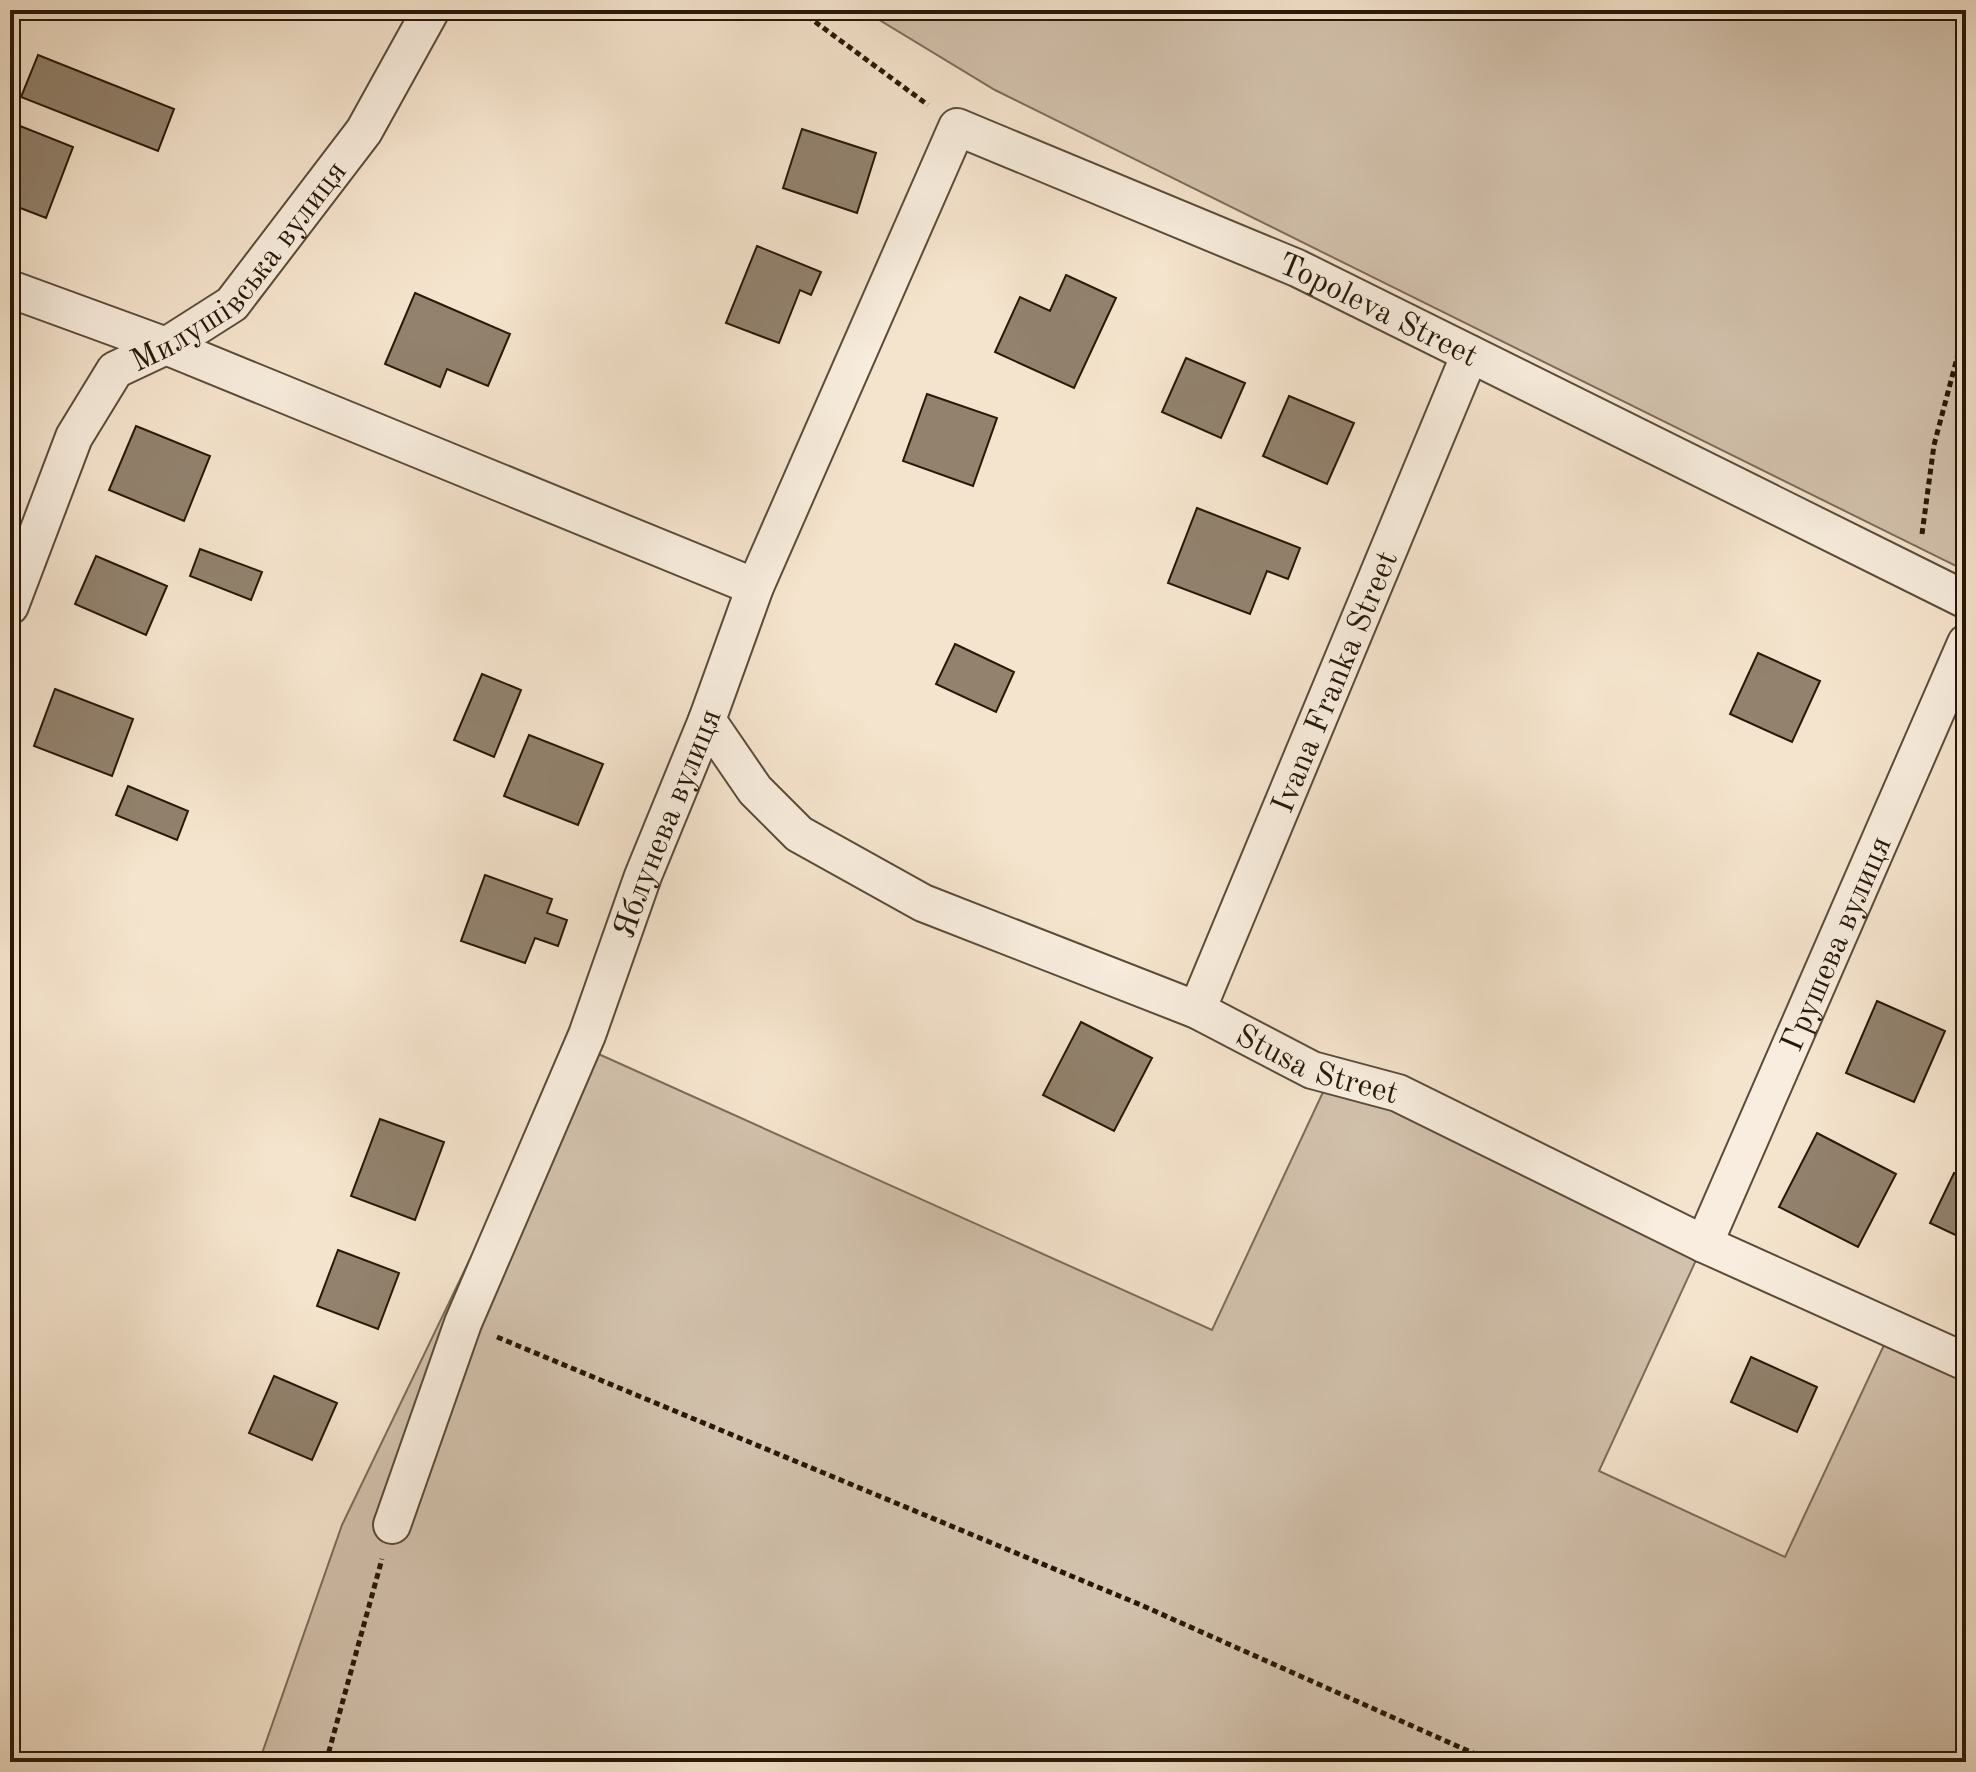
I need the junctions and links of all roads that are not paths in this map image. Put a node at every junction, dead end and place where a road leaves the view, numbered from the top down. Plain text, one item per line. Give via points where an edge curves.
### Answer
1 (431, 10) edge
2 (957, 127) joint
3 (10, 289) edge
4 (166, 346) junction
5 (1470, 354) junction
6 (755, 587) junction
7 (1966, 600) edge
8 (10, 606) edge
9 (1966, 643) edge
10 (707, 720) junction
11 (1197, 1010) junction
12 (1704, 1244) junction
13 (1966, 1362) edge
14 (392, 1525) road end

1 - 4 street, Милушівська вулиця via 364,131 232,304
2 - 5 street, Topoleva Street via 1297,268
2 - 6 street, Яблунева вулиця
3 - 4 street
4 - 6 street
4 - 8 street, Милушівська вулиця via 115,370 74,437
5 - 7 street, Topoleva Street
5 - 11 street, Ivana Franka Street
6 - 10 street, Яблунева вулиця
9 - 12 street, Грушева вулиця
10 - 11 street, Stusa Street via 755,790 799,834 923,903
10 - 14 street, Яблунева вулиця via 643,876 587,1035 463,1323
11 - 12 street, Stusa Street via 1312,1070 1398,1093
12 - 13 street, Stusa Street

